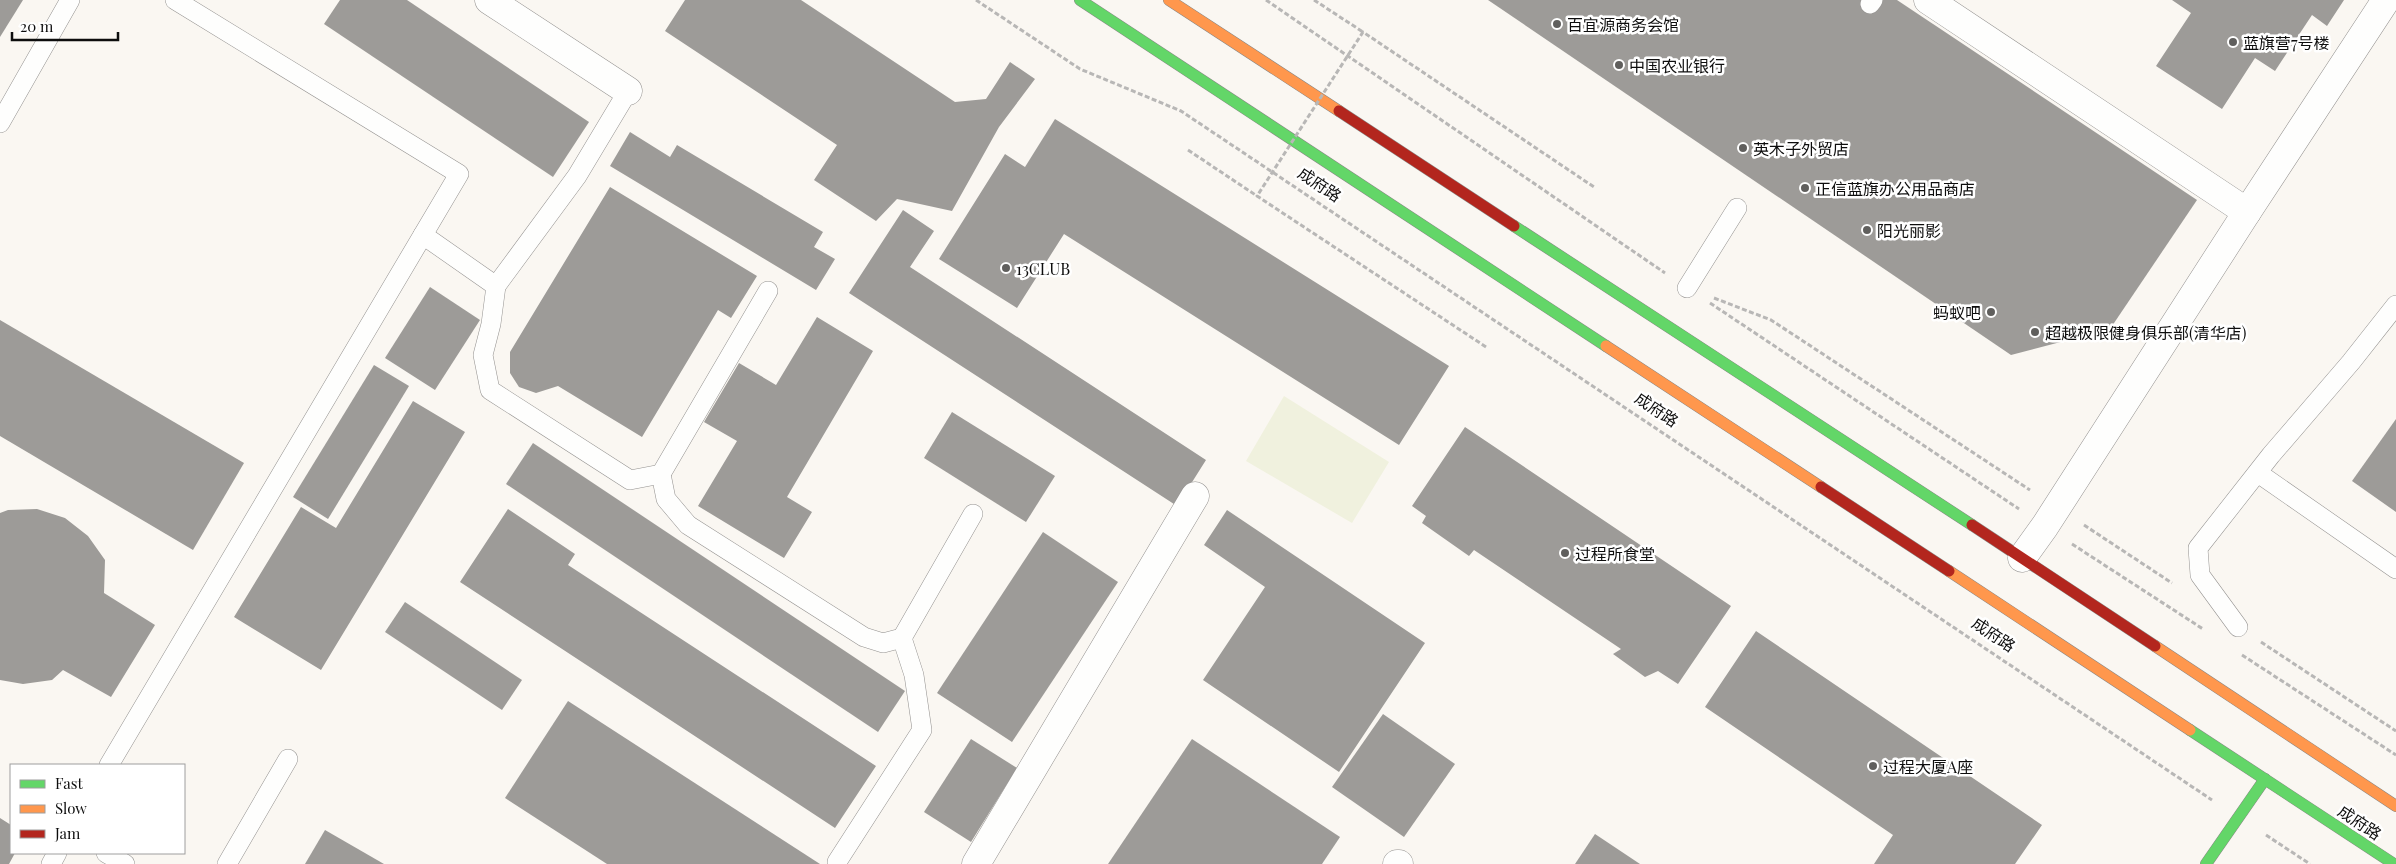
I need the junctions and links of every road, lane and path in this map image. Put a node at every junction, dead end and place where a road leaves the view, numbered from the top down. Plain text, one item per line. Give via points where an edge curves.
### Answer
1 (70, 0) edge
2 (175, 0) edge
3 (490, 0) edge
4 (976, 0) edge
5 (1080, 0) edge
6 (1169, 0) edge
7 (1266, 0) edge
8 (1314, 0) edge
9 (1928, 0) edge
10 (2386, 0) edge
11 (1363, 32) junction
12 (628, 91) joint
13 (0, 123) edge
14 (1188, 150) dead end
15 (1594, 187) dead end
16 (1257, 196) junction
17 (1737, 208) dead end
18 (2247, 212) junction
19 (423, 235) junction
20 (496, 286) junction
21 (1687, 288) junction
22 (768, 291) dead end
23 (2396, 305) edge
24 (1486, 347) dead end
25 (2258, 473) junction
26 (661, 474) junction
27 (1195, 496) dead end
28 (973, 514) dead end
29 (2045, 526) junction
30 (2022, 558) junction
31 (2396, 569) edge
32 (2238, 627) dead end
33 (2204, 630) dead end
34 (902, 638) junction
35 (2237, 652) dead end
36 (2396, 755) edge
37 (288, 759) dead end
38 (110, 764) edge
39 (2265, 779) junction
40 (2396, 806) edge
41 (2237, 816) junction
42 (108, 854) edge
43 (837, 862) dead end
44 (125, 864) edge
45 (227, 864) edge
46 (976, 864) edge
47 (2206, 864) edge
48 (2310, 864) edge
49 (2394, 864) edge

1 - 13 lane
2 - 19 lane via 459,174
3 - 12 street
4 - 41 path, 成府路 via 1080,69 1181,111
5 - 39 main road, 成府路
6 - 30 main road, 成府路
7 - 21 path
8 - 11 path
9 - 18 street
10 - 18 street
11 - 15 path, bridge
11 - 16 path, bridge
12 - 20 lane via 578,176
14 - 16 path
16 - 24 path, bridge
17 - 21 lane
18 - 29 street
19 - 20 lane
19 - 38 lane
20 - 26 lane via 491,324 482,355 490,390 630,480
21 - 29 path
22 - 26 lane
23 - 25 lane
25 - 31 lane
25 - 32 lane via 2198,548 2200,575
26 - 34 lane via 666,498 688,525 864,637 883,642
27 - 46 street
28 - 34 lane
29 - 30 street
29 - 33 path
30 - 40 main road, 成府路
34 - 43 lane via 914,675 922,730
35 - 36 path
37 - 45 lane
39 - 41 main road
39 - 49 main road, 成府路
41 - 47 main road
41 - 48 path, 成府路
42 - 44 lane

